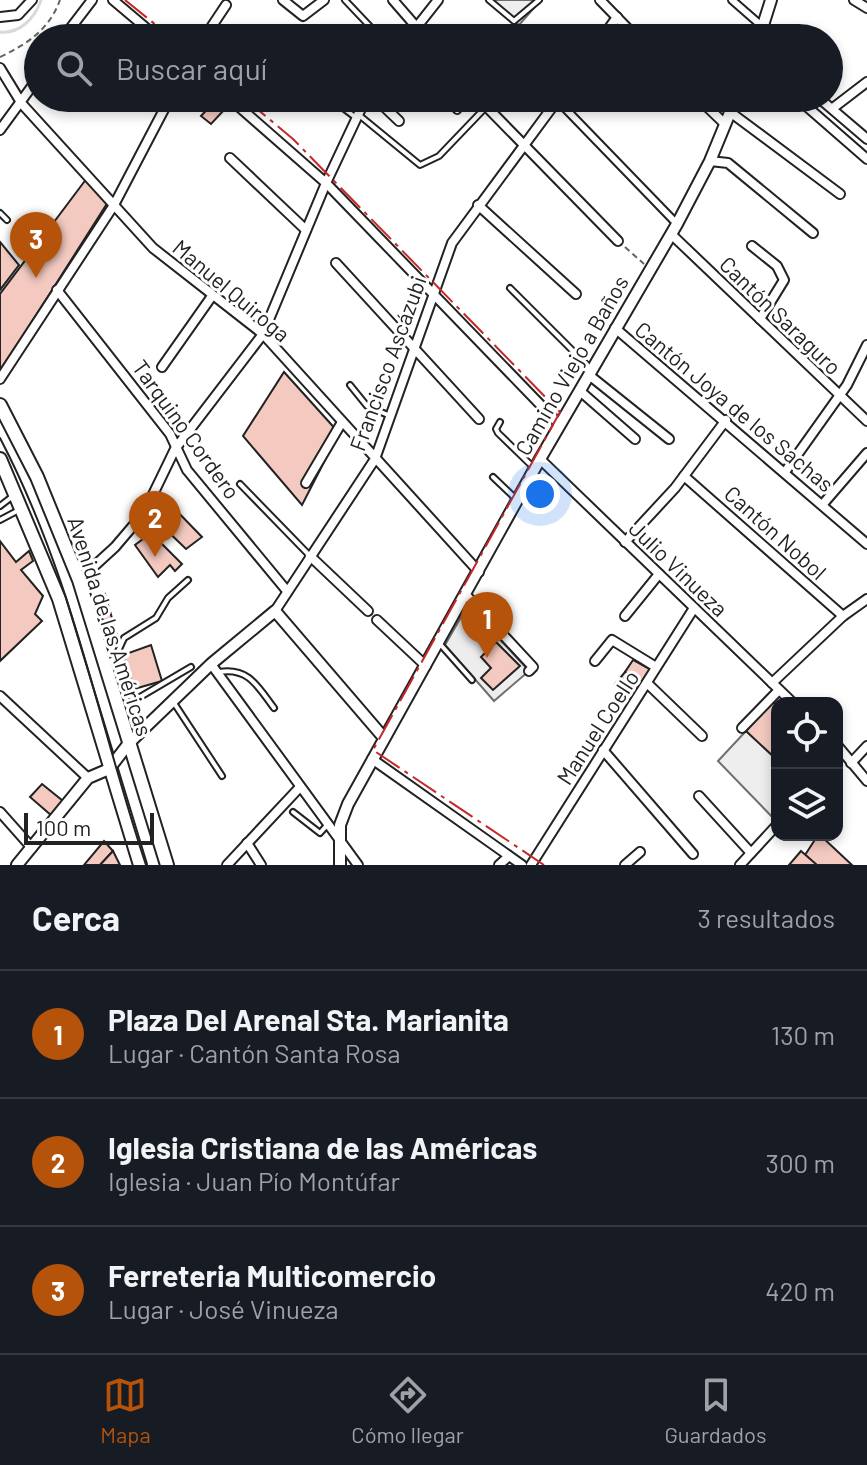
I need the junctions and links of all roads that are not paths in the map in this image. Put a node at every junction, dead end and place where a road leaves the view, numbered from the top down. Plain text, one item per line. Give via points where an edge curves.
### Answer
1 (32, 0) edge
2 (92, 0) edge
3 (113, 0) edge
4 (283, 0) edge
5 (324, 0) edge
6 (345, 0) edge
7 (393, 0) edge
8 (438, 0) edge
9 (489, 0) edge
10 (539, 0) edge
11 (600, 0) edge
12 (732, 0) edge
13 (771, 0) edge
14 (854, 0) edge
15 (226, 5) dead end
16 (867, 8) edge
17 (0, 17) edge
18 (617, 17) junction
19 (74, 24) edge
20 (141, 24) edge
21 (213, 24) edge
22 (368, 24) edge
23 (414, 24) edge
24 (418, 24) edge
25 (612, 24) edge
26 (624, 24) edge
27 (753, 24) edge
28 (764, 24) edge
29 (0, 68) edge
30 (867, 82) edge
31 (843, 100) edge
32 (24, 101) edge
33 (22, 104) junction
34 (29, 112) edge
35 (163, 112) edge
36 (245, 112) edge
37 (351, 112) edge
38 (358, 112) edge
39 (390, 112) edge
40 (482, 112) edge
41 (492, 112) edge
42 (548, 112) edge
43 (570, 112) edge
44 (713, 112) edge
45 (730, 112) joint
46 (813, 112) edge
47 (837, 112) edge
48 (356, 115) junction
49 (399, 121) dead end
50 (725, 124) junction
51 (867, 125) edge
52 (0, 130) edge
53 (859, 132) junction
54 (867, 139) edge
55 (524, 143) junction
56 (230, 158) dead end
57 (867, 159) edge
58 (710, 161) junction
59 (326, 183) junction
60 (840, 194) dead end
61 (114, 205) junction
62 (478, 205) junction
63 (0, 213) edge
64 (7, 220) dead end
65 (674, 229) junction
66 (306, 230) junction
67 (813, 233) dead end
68 (618, 241) road end
69 (752, 246) dead end
70 (336, 263) dead end
71 (510, 288) dead end
72 (57, 290) junction
73 (576, 294) dead end
74 (212, 296) junction
75 (434, 298) junction
76 (760, 319) junction
77 (615, 328) junction
78 (263, 334) junction
79 (867, 345) edge
80 (413, 349) junction
81 (864, 361) edge
82 (162, 367) dead end
83 (590, 372) junction
84 (0, 379) edge
85 (350, 385) dead end
86 (580, 391) junction
87 (840, 396) junction
88 (0, 405) edge
89 (390, 416) junction
90 (479, 419) dead end
91 (726, 420) junction
92 (867, 421) edge
93 (342, 422) junction
94 (500, 422) dead end
95 (560, 425) junction
96 (635, 439) dead end
97 (669, 439) dead end
98 (175, 449) junction
99 (867, 453) edge
100 (0, 459) edge
101 (375, 459) junction
102 (540, 459) junction
103 (534, 469) junction
104 (785, 472) junction
105 (684, 476) junction
106 (493, 477) dead end
107 (306, 483) dead end
108 (240, 484) dead end
109 (15, 495) junction
110 (517, 501) junction
111 (823, 504) junction
112 (0, 506) edge
113 (22, 509) junction
114 (0, 520) edge
115 (625, 542) junction
116 (867, 544) edge
117 (310, 556) junction
118 (479, 572) junction
119 (659, 574) junction
120 (79, 580) junction
121 (188, 580) dead end
122 (287, 591) junction
123 (466, 595) junction
124 (866, 601) edge
125 (694, 608) junction
126 (275, 611) junction
127 (368, 611) dead end
128 (625, 616) dead end
129 (843, 616) junction
130 (377, 620) dead end
131 (440, 644) junction
132 (110, 661) junction
133 (595, 661) dead end
134 (426, 666) junction
135 (191, 667) dead end
136 (656, 667) junction
137 (214, 668) junction
138 (529, 671) dead end
139 (472, 680) dead end
140 (647, 683) junction
141 (772, 683) junction
142 (118, 689) junction
143 (779, 690) junction
144 (0, 696) edge
145 (787, 697) edge
146 (172, 701) junction
147 (274, 708) dead end
148 (742, 728) dead end
149 (702, 736) dead end
150 (384, 738) junction
151 (129, 743) junction
152 (867, 746) edge
153 (603, 750) junction
154 (843, 756) edge
155 (372, 759) junction
156 (851, 763) junction
157 (109, 769) junction
158 (222, 776) dead end
159 (88, 778) junction
160 (867, 781) edge
161 (300, 787) junction
162 (699, 796) dead end
163 (0, 812) edge
164 (293, 812) dead end
165 (328, 824) junction
166 (771, 831) edge
167 (338, 839) junction
168 (247, 843) junction
169 (32, 848) junction
170 (640, 852) dead end
171 (751, 853) junction
172 (693, 854) dead end
173 (509, 856) junction
174 (17, 865) edge
175 (140, 865) edge
176 (167, 865) edge
177 (227, 865) edge
178 (261, 865) edge
179 (340, 865) edge
180 (358, 865) edge
181 (499, 865) edge
182 (522, 865) edge
183 (531, 865) edge
184 (625, 865) edge
185 (740, 865) edge

1 - 17 street via 18,15
2 - 19 street
3 - 20 street
4 - 5 street via 303,16
6 - 22 lane
7 - 23 street
8 - 24 street
9 - 10 lane via 514,21
11 - 18 street
12 - 27 street
13 - 28 street
14 - 16 street
15 - 21 street
18 - 25 street
18 - 26 street
29 - 33 street, Manuel Quiroga
30 - 31 street
32 - 33 street
33 - 52 street
34 - 61 street, Manuel Quiroga
35 - 61 street
36 - 59 street
37 - 48 lane
38 - 48 street
39 - 49 street
40 - 48 lane via 439,156 420,165
41 - 55 street
42 - 55 street, Francisco Ascázubi
43 - 65 street
44 - 50 street
45 - 50 street, Camino Viejo a Baños
45 - 60 street
46 - 57 street
47 - 53 street
48 - 59 street
50 - 58 street, Camino Viejo a Baños
51 - 53 street
53 - 54 street
55 - 62 street, Francisco Ascázubi
55 - 68 street
56 - 66 street
58 - 65 street, Camino Viejo a Baños
58 - 67 street via 728,163
59 - 66 street
59 - 75 street
61 - 72 street
61 - 74 street, Manuel Quiroga via 153,248
62 - 73 street
62 - 75 street, Francisco Ascázubi via 452,243
63 - 64 lane
65 - 76 street, Cantón Saraguro
65 - 77 street, Camino Viejo a Baños
66 - 78 street
69 - 76 street via 777,266 784,280
70 - 80 street
71 - 83 lane
72 - 84 street
72 - 98 street, Tarquino Cordero via 170,434
74 - 78 street, Manuel Quiroga
74 - 82 street
75 - 80 street, Francisco Ascázubi
75 - 95 street
76 - 87 street, Cantón Saraguro
77 - 83 street, Camino Viejo a Baños
77 - 91 street, Cantón Joya de los Sachas
78 - 93 street, Manuel Quiroga
78 - 98 street
79 - 81 street
80 - 89 street, Francisco Ascázubi
80 - 90 street
81 - 87 street
83 - 86 street, Camino Viejo a Baños
83 - 97 street
85 - 89 lane via 367,406
86 - 95 street, Camino Viejo a Baños
86 - 96 street
87 - 92 street, Cantón Saraguro
87 - 104 street
88 - 120 main road, Avenida de las Américas via 37,477
89 - 101 street, Francisco Ascázubi
91 - 104 street, Cantón Joya de los Sachas
91 - 105 street
93 - 101 street, Manuel Quiroga
93 - 107 street
94 - 103 lane via 498,433
95 - 102 street, Camino Viejo a Baños
98 - 120 street via 144,513
98 - 122 street, Tarquino Cordero
99 - 111 street
100 - 109 main road, Avenida de las Américas
101 - 117 street, Francisco Ascázubi
101 - 118 street, Manuel Quiroga
102 - 103 street, Camino Viejo a Baños
102 - 115 street, Julio Vinueza
103 - 110 street, Camino Viejo a Baños
104 - 111 street, Cantón Joya de los Sachas
105 - 115 street
105 - 129 street, Cantón Nobol
106 - 110 lane
108 - 117 lane
109 - 112 lane
109 - 113 main road, Avenida de las Américas
110 - 118 street, Camino Viejo a Baños
111 - 116 street, Cantón Joya de los Sachas
113 - 114 lane
113 - 157 main road, Avenida de las Américas via 59,599
115 - 119 street, Julio Vinueza
117 - 122 street, Francisco Ascázubi
117 - 127 street
118 - 123 street, Camino Viejo a Baños
119 - 125 street, Julio Vinueza
119 - 128 street
120 - 132 main road, Avenida de las Américas
121 - 132 lane via 156,618 124,638
122 - 126 street, Francisco Ascázubi
123 - 131 street, Camino Viejo a Baños
123 - 138 street via 533,667
124 - 129 street
125 - 136 street, Manuel Coello
125 - 141 street, Julio Vinueza
126 - 137 street, Francisco Ascázubi
126 - 150 street
129 - 141 street
130 - 134 street
131 - 134 street, Camino Viejo a Baños
131 - 139 lane
132 - 142 main road, Avenida de las Américas
133 - 136 street via 612,640
134 - 150 street, Camino Viejo a Baños
135 - 142 lane via 144,698
136 - 140 street, Manuel Coello
137 - 146 street, Francisco Ascázubi
137 - 147 lane via 250,677
137 - 161 street
140 - 149 street
140 - 153 street, Manuel Coello
141 - 143 street, Julio Vinueza
142 - 151 main road, Avenida de las Américas
143 - 145 street, Julio Vinueza
143 - 148 street
144 - 159 street
146 - 151 street, Francisco Ascázubi
146 - 158 lane
150 - 155 street, Camino Viejo a Baños
151 - 157 street, Francisco Ascázubi
151 - 176 main road, Avenida de las Américas
152 - 156 street
153 - 172 street
153 - 183 street, Manuel Coello
154 - 156 street
155 - 167 street, Camino Viejo a Baños via 345,810
155 - 173 street
156 - 160 street
157 - 159 street
157 - 175 main road, Avenida de las Américas
159 - 169 street
161 - 165 street
161 - 168 street
162 - 171 street
163 - 169 street
164 - 165 lane via 316,832
165 - 167 street
166 - 171 street
167 - 179 street, Camino Viejo a Baños
167 - 180 street
168 - 177 street
168 - 178 street
169 - 174 street
170 - 184 street
171 - 185 street
173 - 181 street
173 - 182 street

